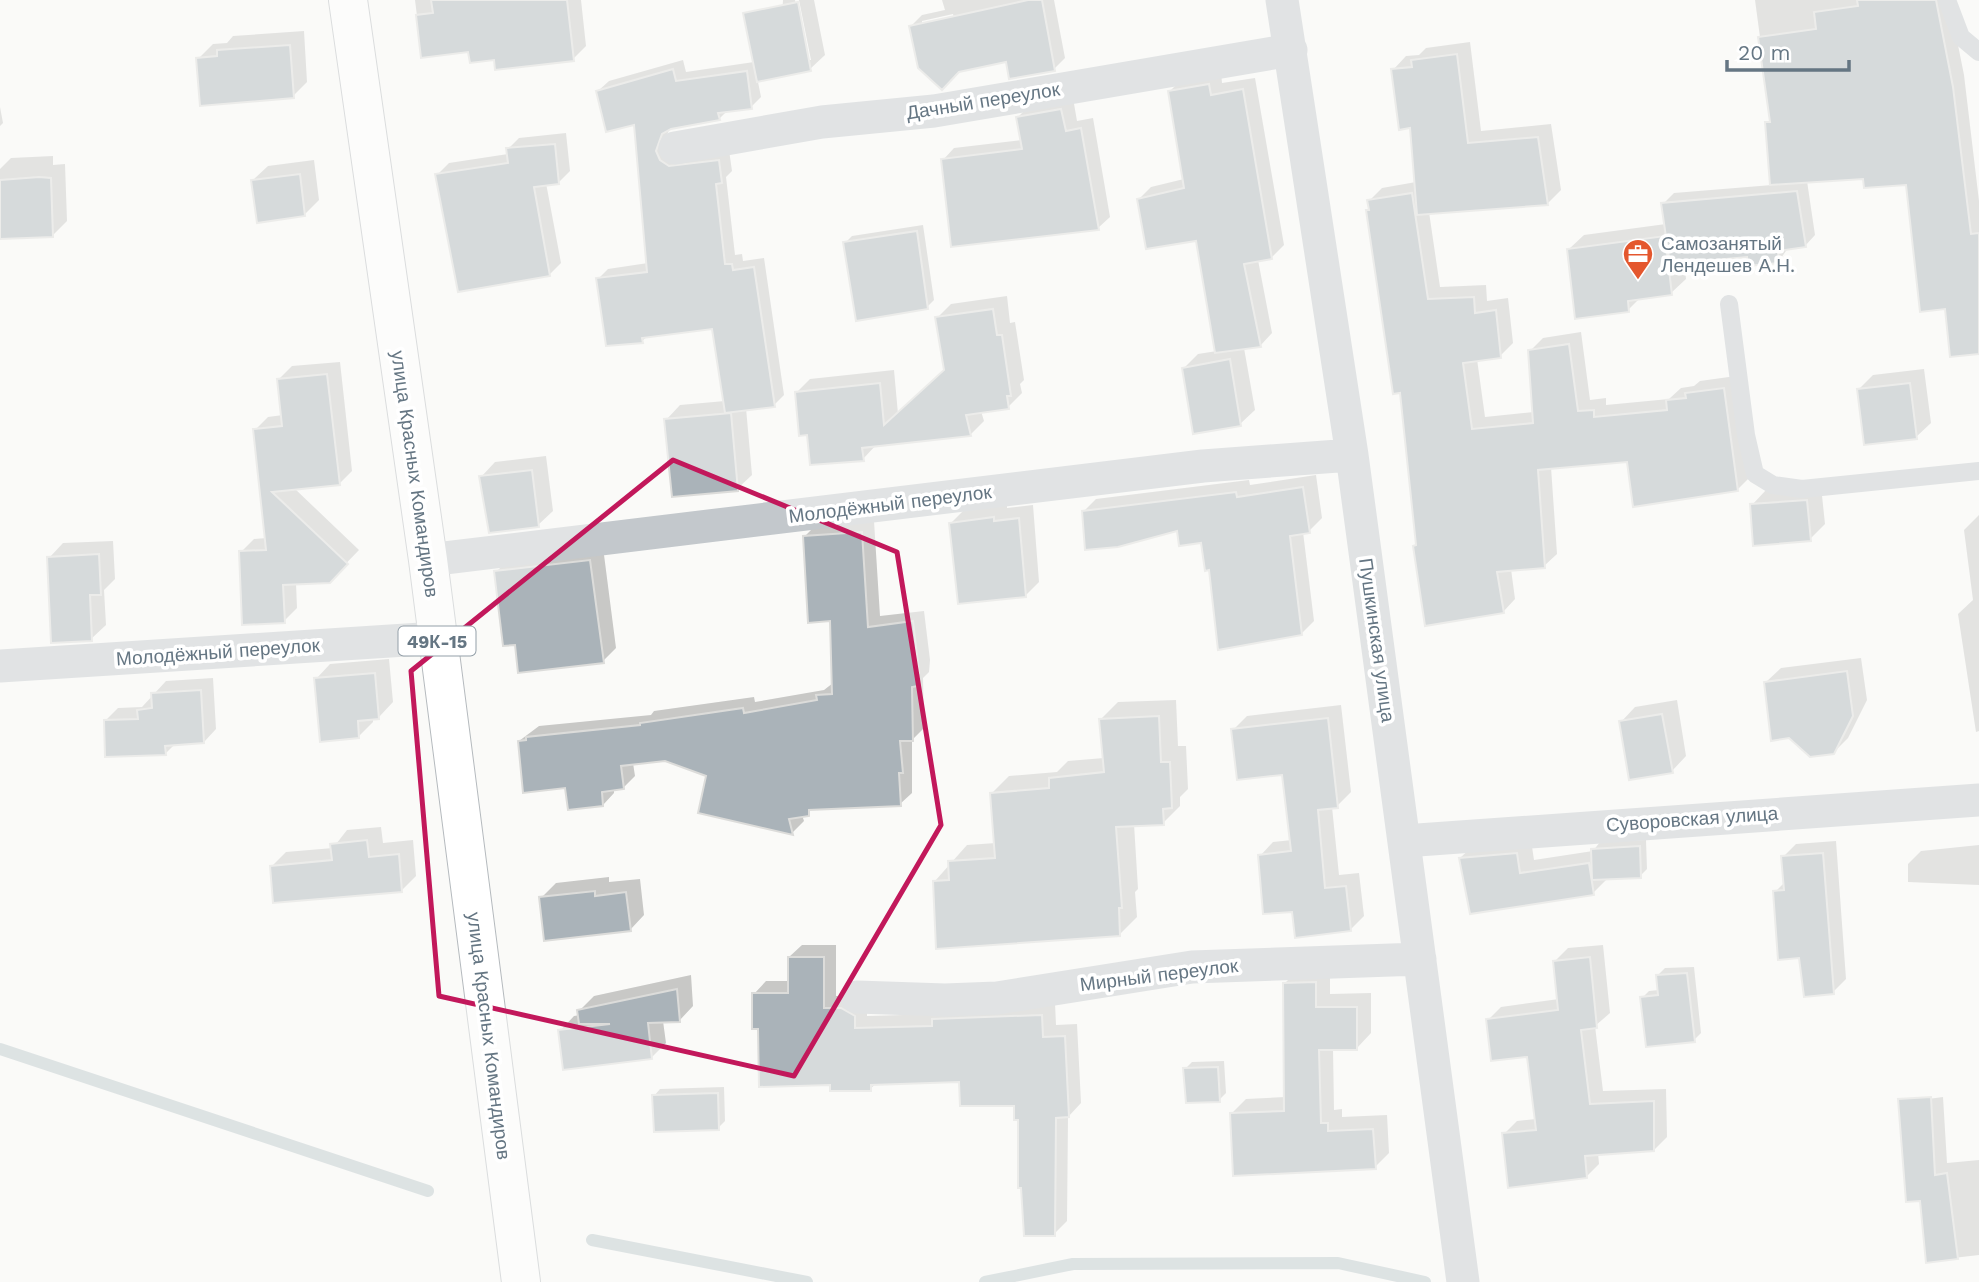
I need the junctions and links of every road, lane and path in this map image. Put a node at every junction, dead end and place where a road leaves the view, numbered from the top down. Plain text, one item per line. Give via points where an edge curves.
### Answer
1 (348, 0) edge
2 (1282, 0) edge
3 (1947, 0) edge
4 (1291, 50) junction
5 (1979, 52) edge
6 (675, 148) dead end
7 (1728, 304) dead end
8 (1352, 454) junction
9 (1979, 471) edge
10 (428, 560) junction
11 (437, 638) junction
12 (0, 666) edge
13 (1979, 800) edge
14 (1404, 841) junction
15 (1420, 959) junction
16 (857, 997) dead end
17 (521, 1282) edge
18 (1463, 1282) edge

1 - 10 main road, улица Красных Командиров / 49К-15
2 - 4 street, Пушкинская улица
3 - 5 lane via 1961,37
4 - 6 street, Дачный переулок via 934,111 822,122
4 - 8 street, Пушкинская улица
7 - 9 lane via 1755,474 1773,485 1802,489
8 - 10 street, Молодёжный переулок via 1203,466
8 - 14 street, Пушкинская улица
10 - 11 main road, улица Красных Командиров / 49К-15
11 - 12 street, Молодёжный переулок
11 - 17 main road, улица Красных Командиров / 49К-15
13 - 14 street, Суворовская улица
14 - 15 street, Пушкинская улица
15 - 16 street, Мирный переулок via 1192,967 997,998
15 - 18 street, Пушкинская улица

